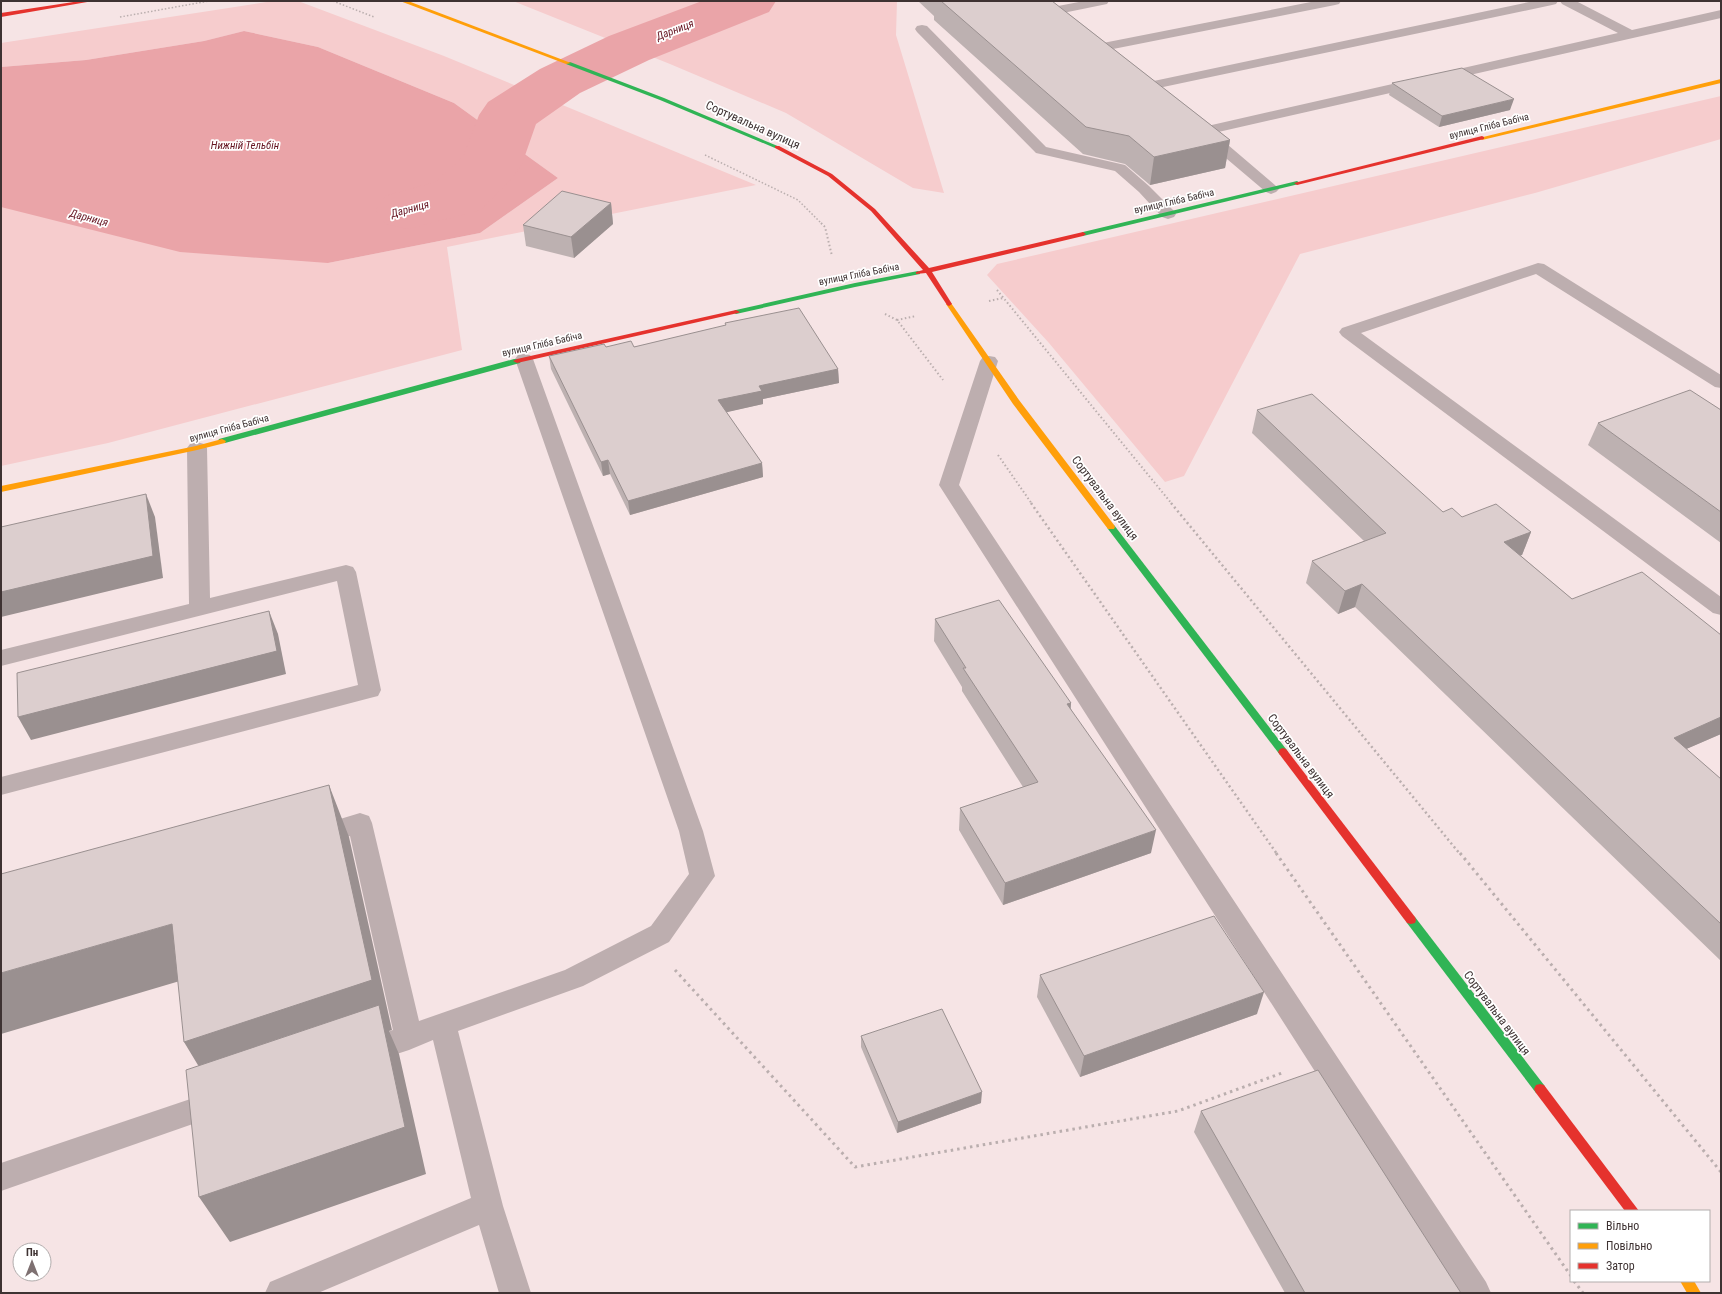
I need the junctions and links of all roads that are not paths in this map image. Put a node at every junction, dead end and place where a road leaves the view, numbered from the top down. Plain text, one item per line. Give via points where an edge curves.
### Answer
1 (90, 1) edge
2 (403, 1) edge
3 (1104, 1) edge
4 (1334, 1) edge
5 (1552, 1) edge
6 (1566, 1) edge
7 (1053, 5) edge
8 (1721, 14) edge
9 (1, 15) edge
10 (1069, 19) edge
11 (922, 29) dead end
12 (1631, 35) junction
13 (1092, 38) edge
14 (1103, 47) junction
15 (1114, 57) edge
16 (1137, 76) edge
17 (1721, 81) edge
18 (1149, 86) junction
19 (1161, 96) edge
20 (1191, 121) edge
21 (1203, 131) junction
22 (1271, 189) junction
23 (1168, 214) junction
24 (928, 271) junction
25 (524, 359) junction
26 (989, 361) junction
27 (1721, 383) edge
28 (197, 448) junction
29 (1, 489) edge
30 (1721, 608) edge
31 (200, 609) junction
32 (1, 658) edge
33 (1, 786) edge
34 (292, 842) edge
35 (443, 1026) junction
36 (408, 1038) junction
37 (348, 1058) edge
38 (242, 1094) edge
39 (1, 1177) edge
40 (488, 1206) junction
41 (1632, 1210) edge
42 (1687, 1282) edge
43 (281, 1293) edge
44 (515, 1293) edge
45 (1475, 1293) edge
46 (1695, 1293) edge

1 - 9 street
2 - 24 street, Сортувальна вулиця via 662,99 771,144 830,175 873,210
3 - 7 lane
4 - 14 lane
5 - 18 lane
6 - 12 lane
7 - 10 lane
8 - 12 lane
11 - 23 lane via 1041,150 1120,168
12 - 21 lane
13 - 14 lane
14 - 15 lane
16 - 18 lane
17 - 22 street, вулиця Гліба Бабіча
18 - 19 lane
20 - 21 lane
21 - 22 lane
22 - 23 street, вулиця Гліба Бабіча
23 - 24 street, вулиця Гліба Бабіча
24 - 25 street, вулиця Гліба Бабіча
24 - 26 street, Сортувальна вулиця
25 - 28 street, вулиця Гліба Бабіча
25 - 35 lane via 691,831 702,876 660,934 574,978
26 - 41 street, Сортувальна вулиця via 1016,402
26 - 45 lane via 949,484
27 - 30 lane via 1538,268 1348,332
28 - 29 street, вулиця Гліба Бабіча
28 - 31 lane
31 - 32 lane
31 - 33 lane via 346,572 370,690
34 - 36 lane via 360,823
35 - 36 lane
35 - 40 lane
36 - 37 lane
38 - 39 lane
40 - 43 lane
40 - 44 lane
42 - 46 street

